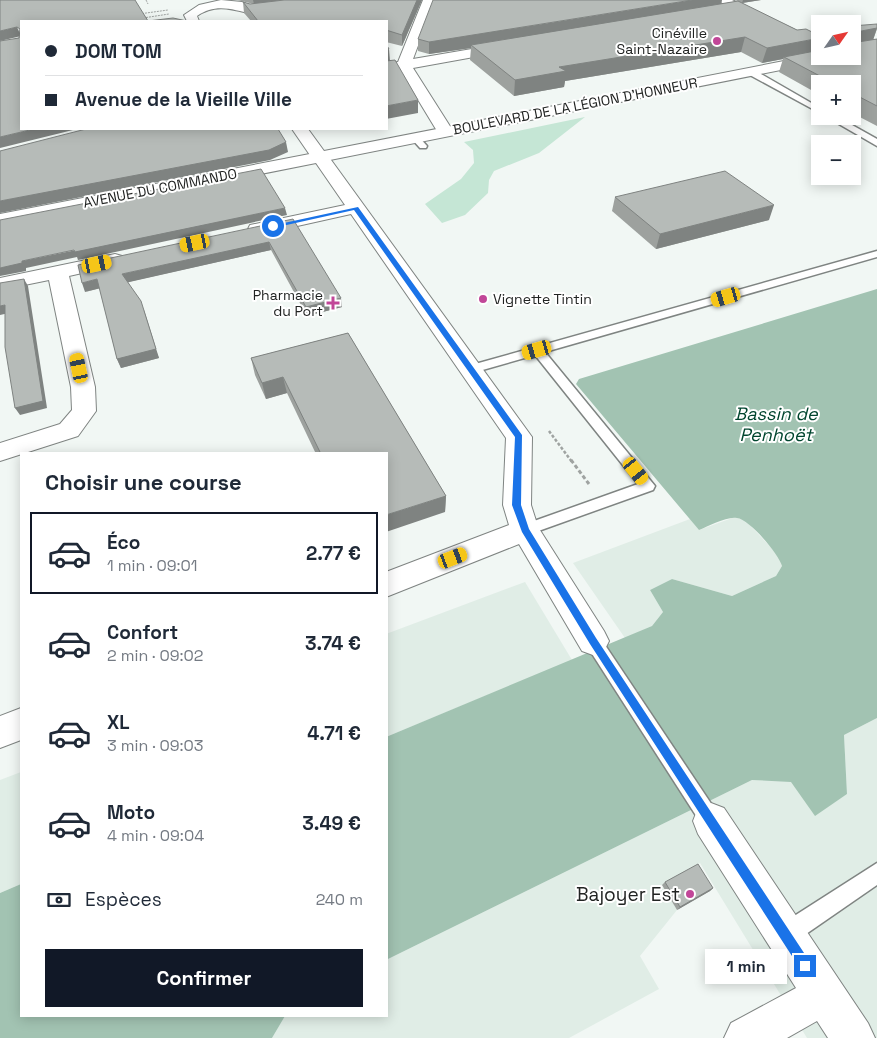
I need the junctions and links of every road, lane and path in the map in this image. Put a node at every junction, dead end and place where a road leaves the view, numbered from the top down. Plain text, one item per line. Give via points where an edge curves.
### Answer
1 (146, 0) edge
2 (429, 0) edge
3 (209, 3) edge
4 (148, 4) dead end
5 (722, 6) edge
6 (267, 8) edge
7 (139, 14) edge
8 (173, 14) edge
9 (249, 15) edge
10 (136, 19) edge
11 (191, 20) edge
12 (811, 43) edge
13 (520, 46) edge
14 (811, 60) edge
15 (404, 64) junction
16 (388, 68) edge
17 (751, 72) junction
18 (811, 106) edge
19 (845, 125) edge
20 (301, 130) edge
21 (445, 131) junction
22 (877, 143) edge
23 (320, 157) junction
24 (356, 208) junction
25 (0, 220) edge
26 (243, 232) edge
27 (877, 254) edge
28 (136, 256) edge
29 (58, 273) junction
30 (0, 284) edge
31 (537, 350) junction
32 (472, 369) junction
33 (0, 452) edge
34 (525, 530) junction
35 (388, 584) edge
36 (593, 641) joint
37 (20, 724) edge
38 (0, 732) edge
39 (711, 821) joint
40 (877, 873) edge
41 (785, 935) junction
42 (826, 997) junction
43 (746, 1038) edge
44 (853, 1038) edge

1 - 4 path
2 - 15 street
3 - 9 street via 236,5
3 - 11 street via 194,11
5 - 12 street via 741,9
6 - 9 street
7 - 8 path
8 - 10 path
8 - 11 street
13 - 15 street
14 - 17 street, BOULEVARD DE LA LÉGION D'HONNEUR
15 - 16 street
15 - 21 street
17 - 18 lane
17 - 21 street, BOULEVARD DE LA LÉGION D'HONNEUR
19 - 22 lane
20 - 23 street
21 - 23 street, BOULEVARD DE LA LÉGION D'HONNEUR via 419,142
23 - 24 street
23 - 25 street, AVENUE DU COMMANDO
24 - 26 street
24 - 32 street
27 - 31 lane
28 - 29 street
29 - 30 street
29 - 33 street via 83,387 84,411 69,430
31 - 32 lane
31 - 34 lane via 648,486
32 - 34 street via 519,437 516,505
34 - 35 street
34 - 36 street
36 - 39 lane
37 - 38 street
39 - 41 street
40 - 41 lane
41 - 42 street
42 - 43 street via 800,1007
42 - 44 street

